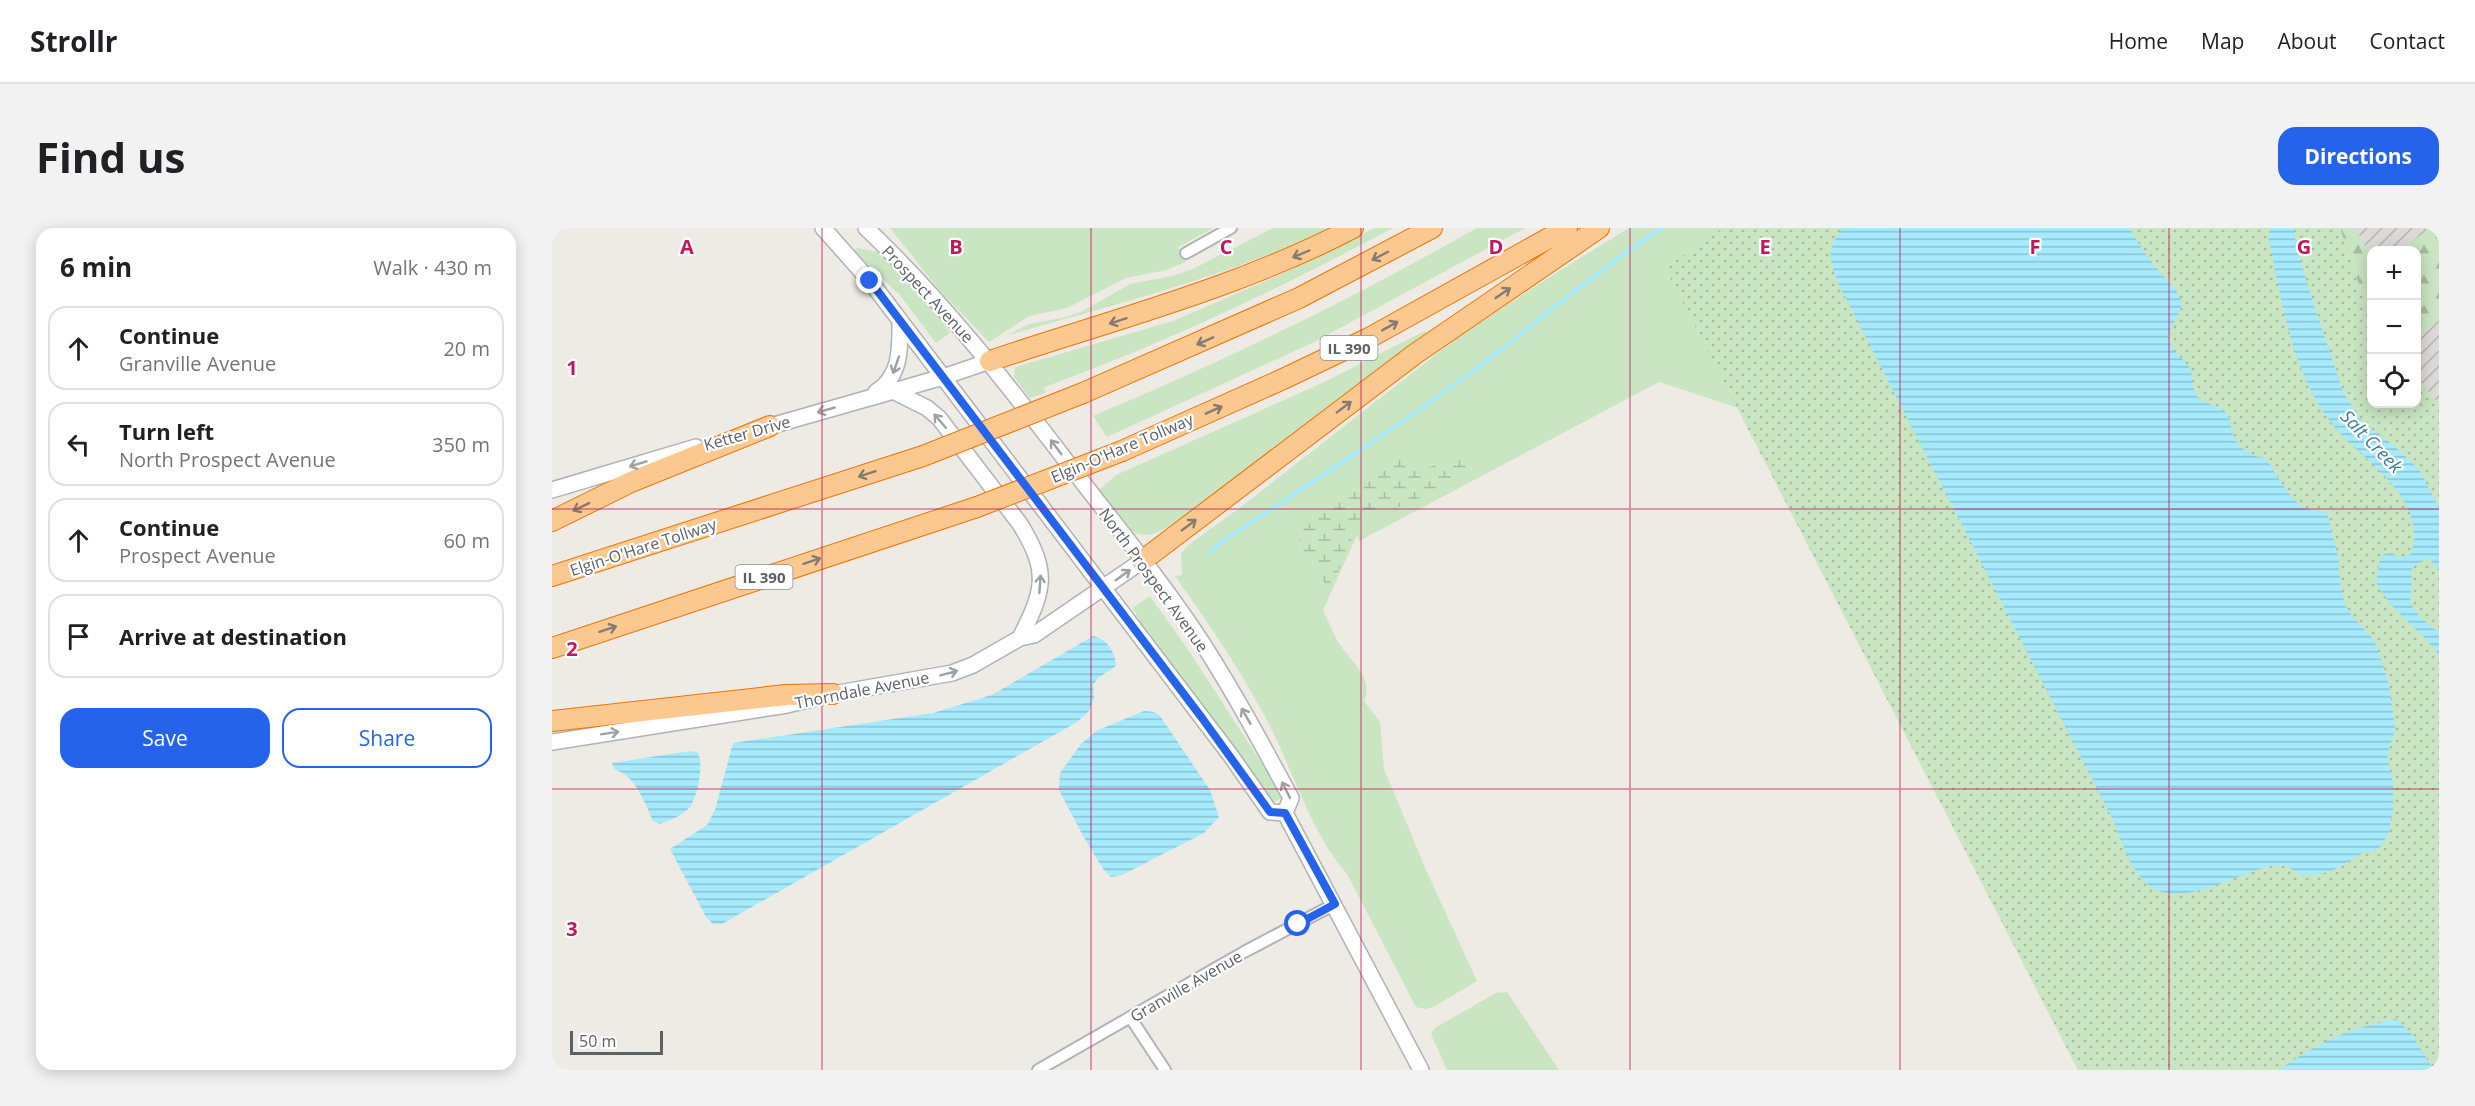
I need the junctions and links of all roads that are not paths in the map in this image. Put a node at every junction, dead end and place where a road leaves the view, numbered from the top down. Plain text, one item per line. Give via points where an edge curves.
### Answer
1 (823, 228) edge
2 (866, 228) edge
3 (1231, 228) edge
4 (1353, 228) edge
5 (1432, 228) edge
6 (1567, 228) edge
7 (1599, 228) edge
8 (1186, 253) dead end
9 (900, 320) junction
10 (990, 361) junction
11 (943, 377) junction
12 (893, 391) junction
13 (867, 398) junction
14 (770, 426) junction
15 (552, 490) edge
16 (552, 521) edge
17 (1142, 561) junction
18 (552, 576) edge
19 (1104, 589) junction
20 (1020, 638) junction
21 (552, 648) edge
22 (832, 694) junction
23 (552, 721) edge
24 (552, 742) edge
25 (1285, 813) junction
26 (1335, 904) junction
27 (1130, 1017) junction
28 (1038, 1070) edge
29 (1165, 1070) edge
30 (1421, 1070) edge

1 - 9 main road, Prospect Avenue
2 - 10 main road, Prospect Avenue
3 - 8 street
4 -> 10 highway via 1273,266 1189,297
5 -> 18 highway, Elgin-O'Hare Tollway, bridge via 1299,298 1083,393 923,456
21 -> 6 highway, Elgin-O'Hare Tollway / IL 390, bridge via 977,507 1122,451 1369,338
17 -> 7 highway via 1415,354
9 - 11 main road, Prospect Avenue
9 -> 13 main road via 899,361 884,388
10 - 11 main road, Ketter Drive
17 -> 10 main road, North Prospect Avenue
11 - 12 main road, Ketter Drive
11 - 19 main road
12 - 13 main road, Ketter Drive
20 -> 12 main road via 1041,589 1041,573 1032,543 939,418
13 -> 14 main road, Ketter Drive
14 -> 15 main road, Ketter Drive
14 -> 16 highway via 631,482
19 -> 17 main road, Thorndale Avenue
25 -> 17 main road, North Prospect Avenue via 1291,798 1258,736 1202,643
19 - 20 main road, Thorndale Avenue via 1034,635
19 - 25 main road via 1270,812
22 -> 20 main road, Thorndale Avenue via 952,673
22 - 23 highway via 786,695
24 -> 22 main road, Thorndale Avenue via 787,705
25 - 26 main road, North Prospect Avenue
26 - 27 street, Granville Avenue
26 - 30 main road, North Prospect Avenue
27 - 28 street, Granville Avenue
27 - 29 street

